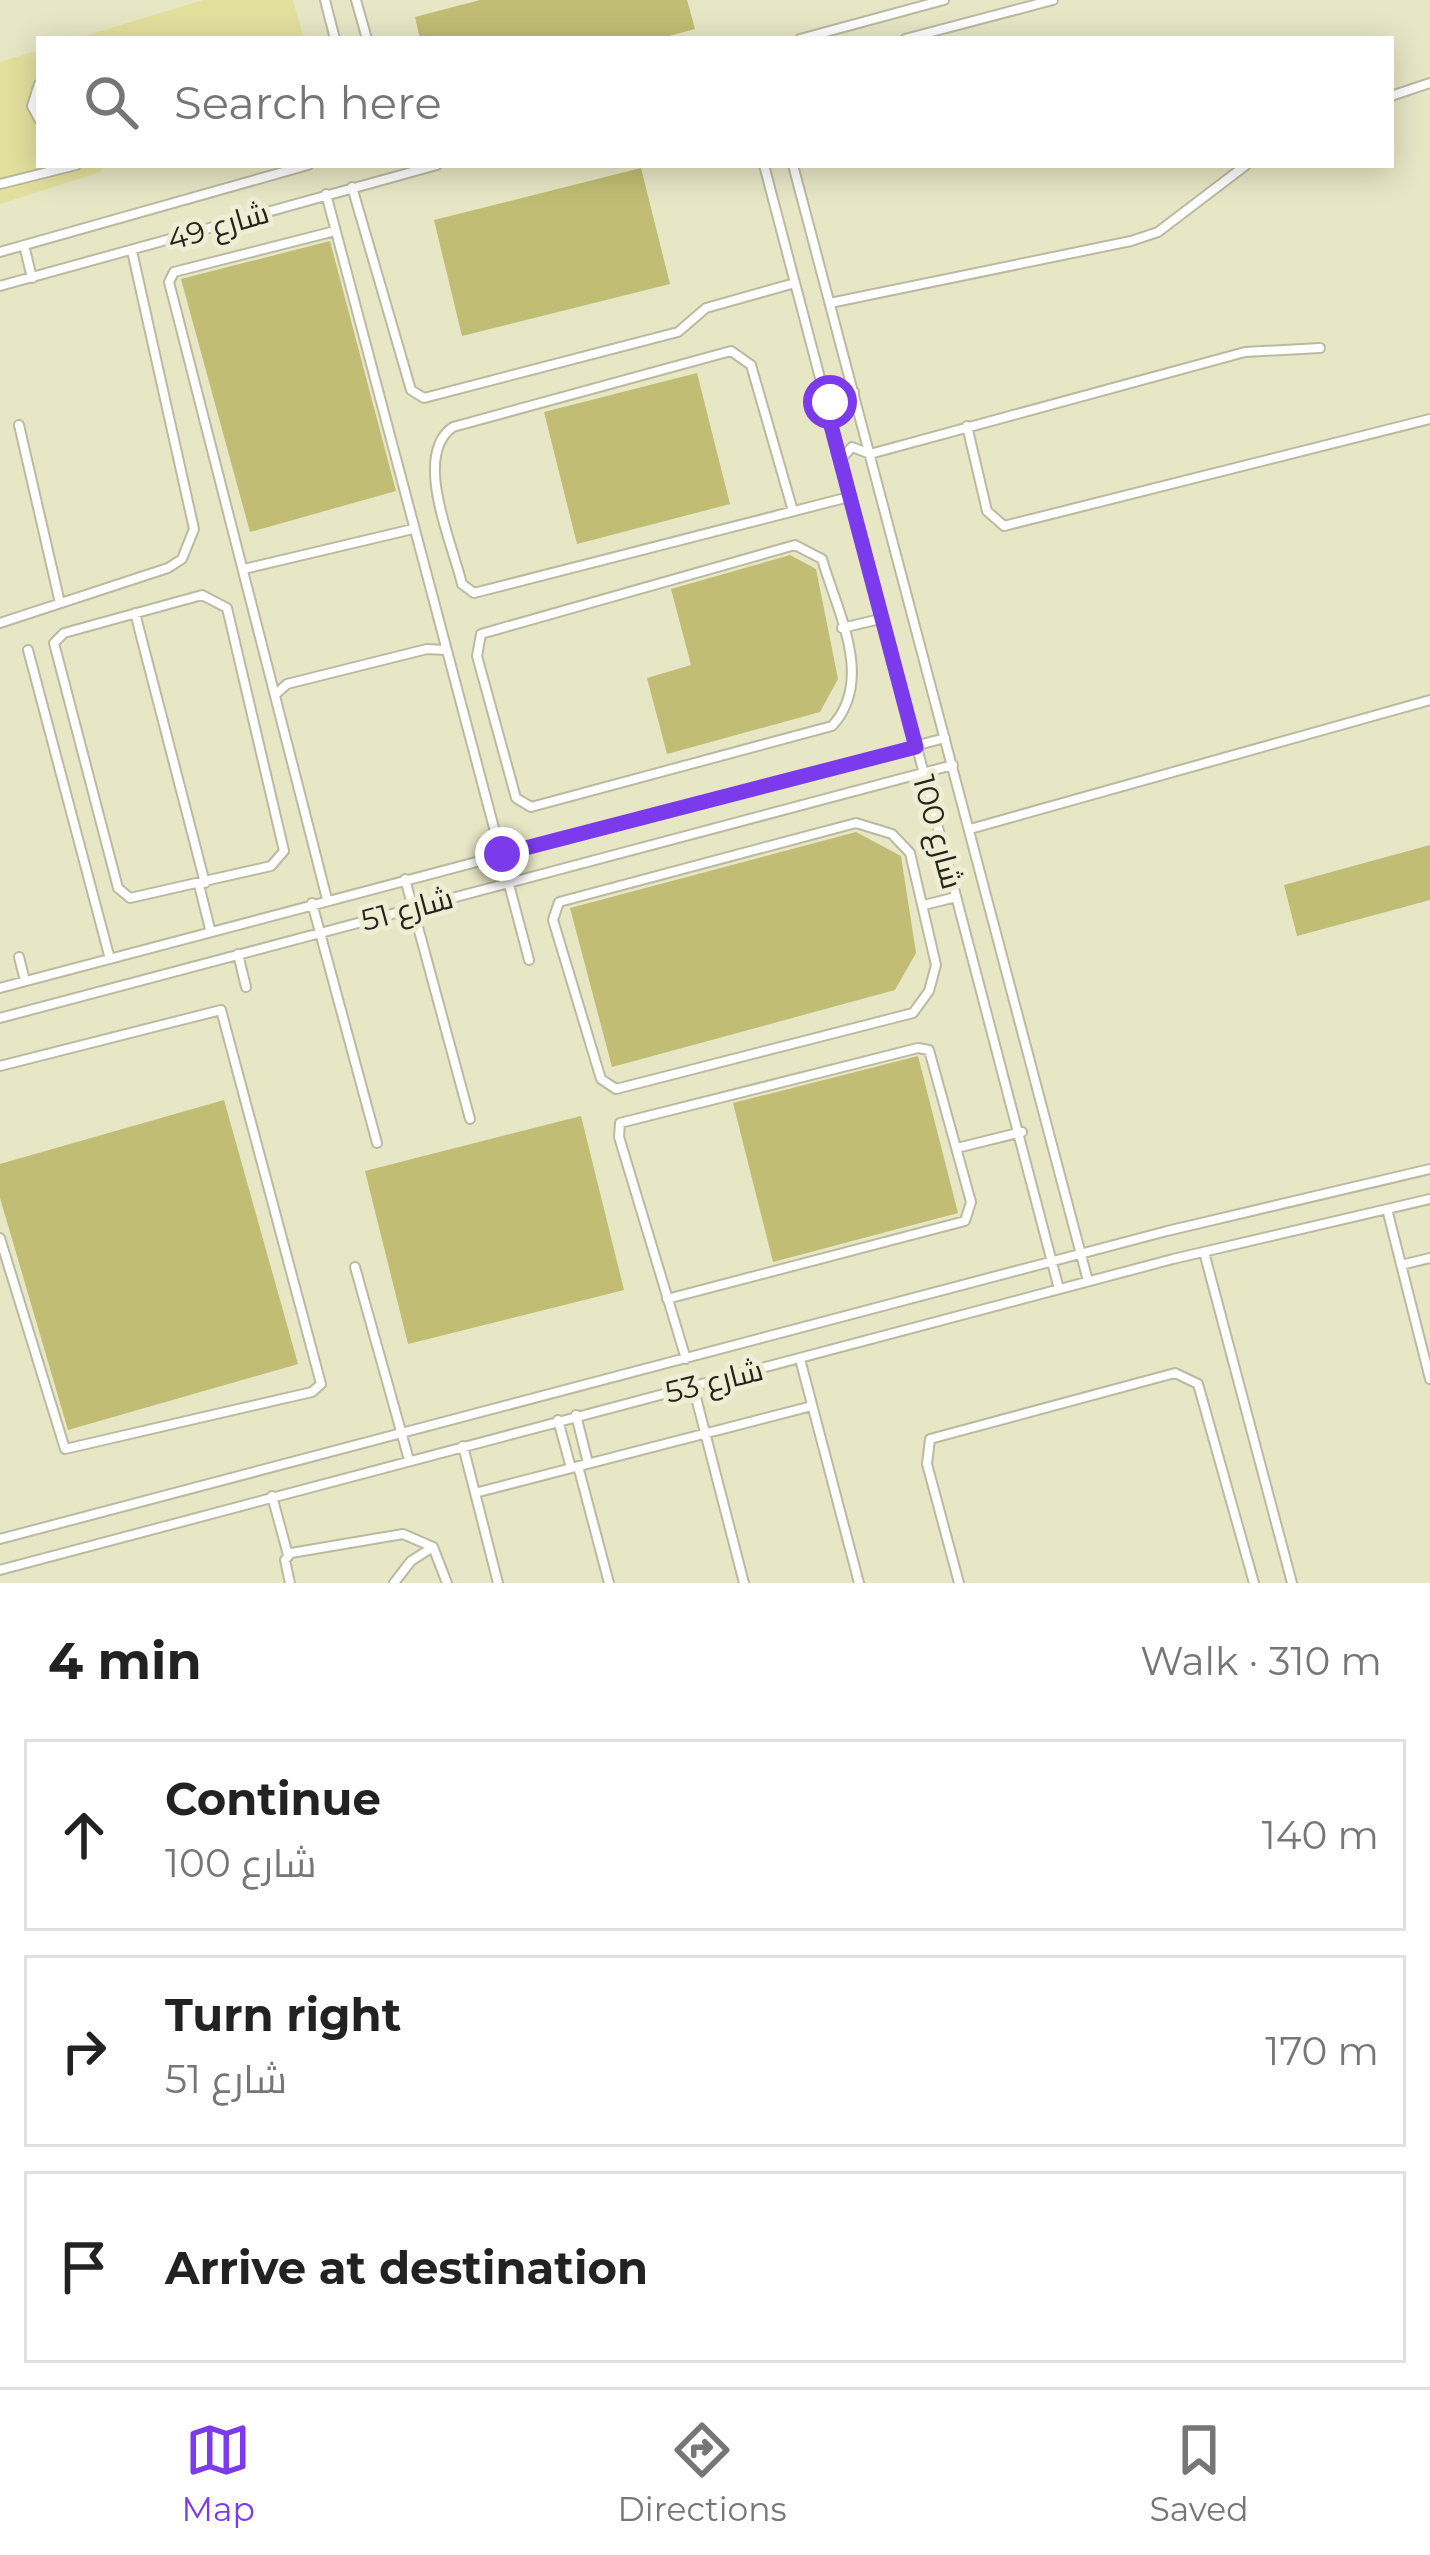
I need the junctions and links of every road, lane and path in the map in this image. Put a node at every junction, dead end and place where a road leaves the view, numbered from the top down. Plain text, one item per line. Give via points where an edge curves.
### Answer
1 (325, 0) edge
2 (356, 0) edge
3 (944, 0) edge
4 (1053, 0) edge
5 (1030, 3) edge
6 (334, 36) edge
7 (366, 36) edge
8 (811, 36) edge
9 (915, 36) edge
10 (1430, 83) edge
11 (1394, 95) edge
12 (64, 168) edge
13 (297, 168) edge
14 (369, 168) edge
15 (765, 168) edge
16 (794, 168) edge
17 (1242, 168) edge
18 (400, 170) edge
19 (372, 182) junction
20 (0, 184) edge
21 (352, 187) junction
22 (326, 194) junction
23 (335, 231) junction
24 (24, 245) junction
25 (132, 251) junction
26 (0, 252) edge
27 (32, 278) junction
28 (795, 284) junction
29 (0, 286) edge
30 (830, 303) junction
31 (1320, 348) dead end
32 (854, 391) junction
33 (824, 399) junction
34 (1430, 419) edge
35 (20, 425) dead end
36 (967, 426) junction
37 (870, 454) junction
38 (840, 462) junction
39 (849, 497) junction
40 (793, 511) junction
41 (412, 529) junction
42 (244, 569) junction
43 (60, 603) junction
44 (135, 614) junction
45 (880, 619) junction
46 (0, 622) edge
47 (842, 628) junction
48 (28, 650) dead end
49 (446, 650) junction
50 (277, 694) junction
51 (1430, 700) edge
52 (945, 738) junction
53 (916, 747) junction
54 (953, 765) junction
55 (922, 774) junction
56 (970, 829) junction
57 (502, 854) junction
58 (405, 879) junction
59 (509, 883) junction
60 (202, 884) junction
61 (956, 897) junction
62 (327, 899) junction
63 (313, 903) junction
64 (924, 905) junction
65 (413, 908) junction
66 (210, 929) junction
67 (320, 932) junction
68 (238, 954) junction
69 (19, 957) dead end
70 (110, 959) junction
71 (529, 960) dead end
72 (25, 981) junction
73 (246, 987) dead end
74 (0, 988) edge
75 (0, 1018) edge
76 (0, 1066) edge
77 (470, 1119) dead end
78 (1022, 1132) junction
79 (377, 1144) dead end
80 (957, 1148) junction
81 (1430, 1169) edge
82 (1430, 1199) edge
83 (1387, 1209) junction
84 (0, 1238) edge
85 (1204, 1252) junction
86 (1081, 1255) junction
87 (1430, 1258) edge
88 (1052, 1262) junction
89 (1401, 1265) junction
90 (356, 1267) dead end
91 (1088, 1281) junction
92 (1059, 1289) junction
93 (667, 1299) junction
94 (686, 1359) junction
95 (800, 1359) junction
96 (1430, 1379) edge
97 (693, 1386) junction
98 (812, 1406) junction
99 (576, 1415) junction
100 (558, 1420) junction
101 (705, 1433) junction
102 (402, 1435) junction
103 (463, 1446) junction
104 (409, 1460) junction
105 (579, 1466) junction
106 (475, 1493) junction
107 (272, 1496) junction
108 (0, 1539) edge
109 (433, 1547) junction
110 (288, 1555) junction
111 (0, 1570) edge
112 (290, 1583) edge
113 (394, 1583) edge
114 (447, 1583) edge
115 (498, 1583) edge
116 (609, 1583) edge
117 (744, 1583) edge
118 (859, 1583) edge
119 (959, 1583) edge
120 (1254, 1583) edge
121 (1292, 1583) edge

1 - 6 lane
2 - 7 lane
3 - 8 lane
4 - 5 lane
5 - 9 lane
10 - 11 lane
12 - 20 lane
13 - 24 lane, شارع 49
14 - 19 lane
15 - 28 lane, شارع 100
16 - 30 lane, شارع 100
17 - 30 lane via 1158,232 1131,242
18 - 19 lane, شارع 49
19 - 21 lane, شارع 49
21 - 22 lane, شارع 49
21 - 28 lane via 411,390 424,398 678,332 706,308
22 - 23 lane
22 - 25 lane, شارع 49
23 - 41 lane
23 - 42 lane via 170,276
24 - 26 lane, شارع 49
24 - 27 lane
25 - 27 lane, شارع 49
25 - 43 lane via 194,529 191,545 168,568
27 - 29 lane, شارع 49
28 - 33 lane, شارع 100
30 - 32 lane, شارع 100
31 - 36 lane via 1245,352
32 - 33 lane via 841,402
32 - 37 lane, شارع 100
33 - 38 lane, شارع 100
34 - 36 lane via 1004,526 987,511
35 - 43 lane
36 - 37 lane
37 - 38 lane via 852,447
37 - 52 lane, شارع 100
38 - 39 lane, شارع 100
39 - 40 lane
39 - 45 lane, شارع 100
40 - 40 lane via 474,593 462,584 431,461 453,427 731,351 751,364
41 - 42 lane
41 - 49 lane
42 - 50 lane
43 - 46 lane
44 - 60 lane
44 - 60 lane via 64,633 54,657 118,888 138,899
44 - 60 lane via 202,595 220,600 229,617 284,850 272,866
45 - 47 lane
45 - 53 lane, شارع 100
47 - 47 lane via 854,679 832,726 531,807 516,798 477,656 491,628 795,544 822,559
48 - 70 lane
49 - 50 lane via 287,684
49 - 57 lane
50 - 62 lane
51 - 56 lane
52 - 53 lane, شارع 51
52 - 54 lane, شارع 100
53 - 55 lane, شارع 100
53 - 57 lane, شارع 51
54 - 55 lane, شارع 51
54 - 56 lane, شارع 100
55 - 59 lane, شارع 51
55 - 61 lane, شارع 100
56 - 86 lane, شارع 100
57 - 58 lane, شارع 51
57 - 59 lane
58 - 62 lane, شارع 51
58 - 65 lane
59 - 65 lane, شارع 51
59 - 71 lane
60 - 66 lane
61 - 64 lane
61 - 78 lane, شارع 100
62 - 63 lane, شارع 51
63 - 66 lane, شارع 51
63 - 67 lane
64 - 64 lane via 936,965 913,1012 616,1089 596,1071 553,920 567,896 856,823 902,843
65 - 67 lane, شارع 51
65 - 77 lane
66 - 70 lane, شارع 51
67 - 68 lane, شارع 51
67 - 79 lane
68 - 73 lane
68 - 75 lane, شارع 51
69 - 72 lane
70 - 72 lane, شارع 51
72 - 74 lane, شارع 51
76 - 84 lane via 221,1010 321,1384 64,1449
78 - 80 lane
78 - 88 lane, شارع 100
80 - 93 lane via 972,1207 965,1221
80 - 93 lane via 933,1056 922,1047 622,1120 619,1137
81 - 86 lane, شارع 53
82 - 83 lane, شارع 53
83 - 85 lane, شارع 53
83 - 89 lane
85 - 91 lane, شارع 53
85 - 121 lane
86 - 88 lane, شارع 53
86 - 91 lane, شارع 100
87 - 89 lane
88 - 92 lane, شارع 100
88 - 94 lane, شارع 53
89 - 96 lane
90 - 102 lane
91 - 92 lane, شارع 53
92 - 95 lane, شارع 53
93 - 94 lane
94 - 102 lane, شارع 53
95 - 97 lane, شارع 53
95 - 98 lane
97 - 99 lane, شارع 53
97 - 101 lane
98 - 101 lane
98 - 118 lane
99 - 100 lane, شارع 53
99 - 105 lane
100 - 103 lane, شارع 53
100 - 105 lane
101 - 105 lane
101 - 117 lane
102 - 104 lane
102 - 108 lane, شارع 53
103 - 104 lane, شارع 53
103 - 106 lane
104 - 107 lane, شارع 53
105 - 106 lane
105 - 116 lane
106 - 115 lane
107 - 110 lane
107 - 111 lane, شارع 53
109 - 110 lane via 403,1534
109 - 113 lane
109 - 114 lane
110 - 112 lane
119 - 120 lane via 927,1464 930,1439 1175,1372 1198,1384

